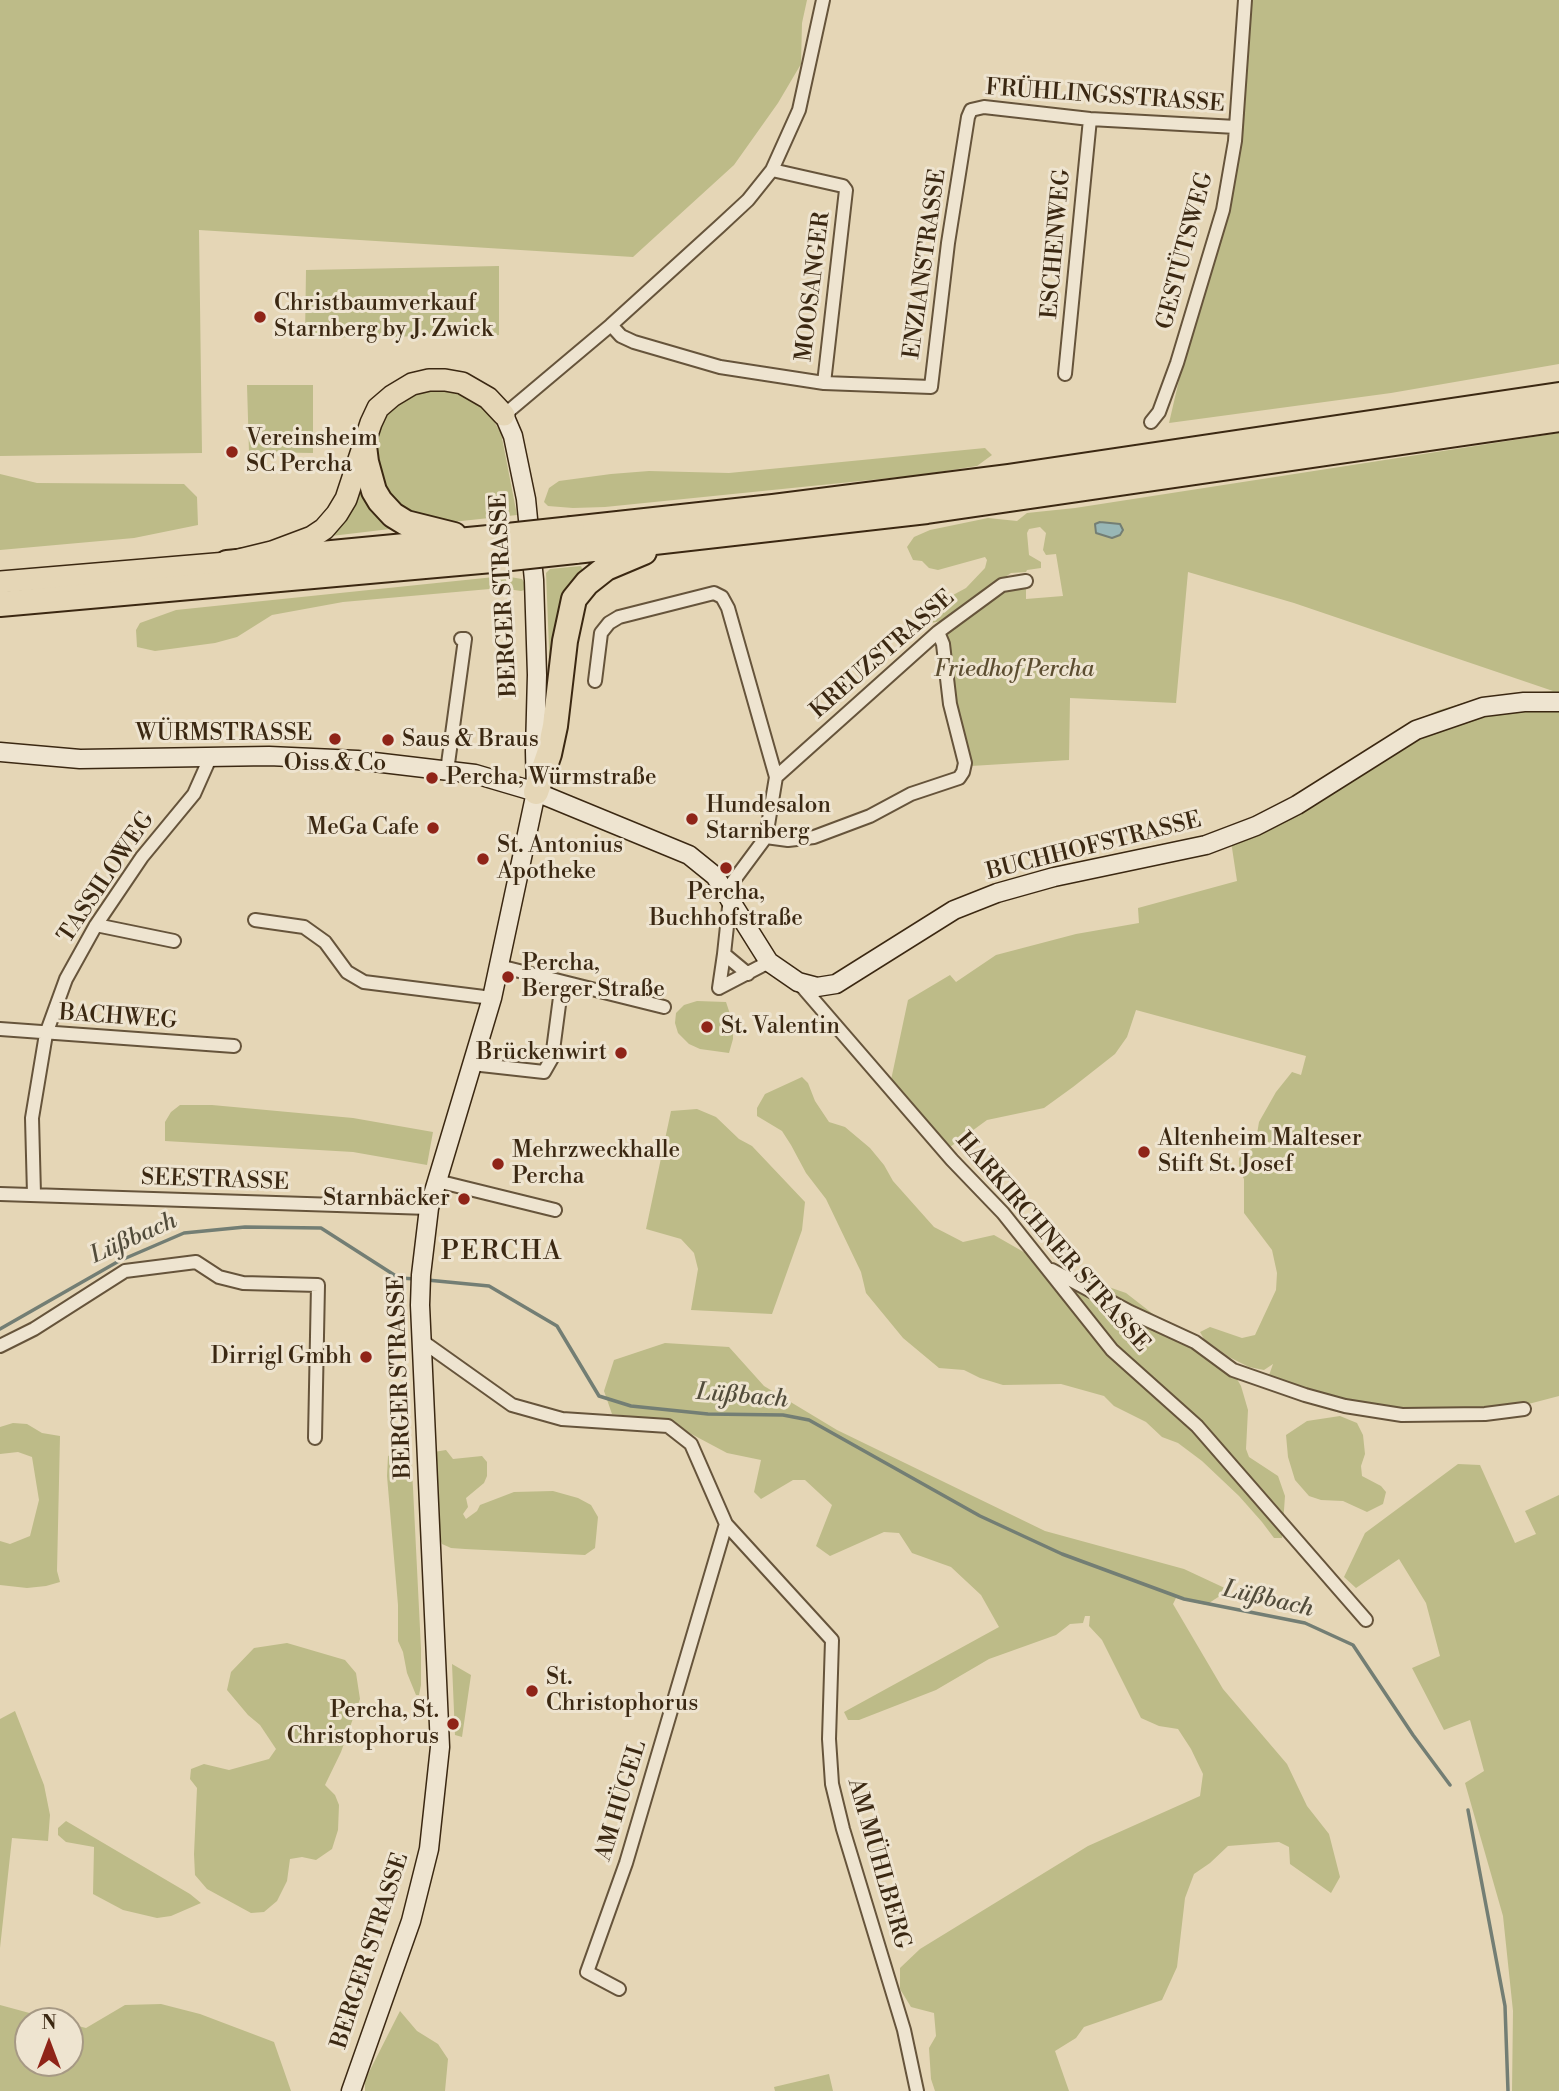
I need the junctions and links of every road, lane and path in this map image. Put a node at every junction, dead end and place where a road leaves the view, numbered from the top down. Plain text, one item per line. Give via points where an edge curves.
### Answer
1 (823, 0) edge
2 (1245, 0) edge
3 (971, 110) joint
4 (1090, 119) junction
5 (1236, 127) junction
6 (772, 170) junction
7 (611, 325) junction
8 (1065, 374) dead end
9 (824, 383) junction
10 (1559, 395) edge
11 (503, 415) junction
12 (1559, 419) edge
13 (1151, 422) dead end
14 (364, 446) junction
15 (706, 537) junction
16 (574, 540) junction
17 (485, 546) junction
18 (227, 563) junction
19 (1026, 581) dead end
20 (0, 582) edge
21 (72, 599) junction
22 (0, 604) edge
23 (0, 621) edge
24 (938, 632) junction
25 (461, 639) dead end
26 (595, 681) dead end
27 (1559, 702) edge
28 (0, 752) edge
29 (210, 758) junction
30 (447, 771) junction
31 (776, 777) junction
32 (536, 792) junction
33 (766, 837) junction
34 (728, 894) junction
35 (255, 920) dead end
36 (96, 925) junction
37 (174, 941) dead end
38 (724, 954) junction
39 (769, 962) junction
40 (499, 966) junction
41 (748, 974) junction
42 (562, 982) junction
43 (798, 982) junction
44 (492, 998) junction
45 (664, 1007) dead end
46 (0, 1029) edge
47 (46, 1034) junction
48 (234, 1046) dead end
49 (472, 1063) junction
50 (437, 1181) junction
51 (0, 1194) edge
52 (34, 1194) junction
53 (429, 1208) junction
54 (555, 1210) dead end
55 (1048, 1268) junction
56 (422, 1341) junction
57 (0, 1346) edge
58 (1524, 1409) dead end
59 (315, 1438) dead end
60 (726, 1524) junction
61 (1366, 1620) dead end
62 (619, 1989) dead end
63 (351, 2091) edge
64 (917, 2091) edge

1 - 6 street via 799,110
2 - 5 street, GESTÜTSWEG
3 - 4 street, FRÜHLINGSSTRASSE via 984,107
3 - 9 street, ENZIANSTRASSE via 930,387
4 - 5 street, FRÜHLINGSSTRASSE
4 - 8 street, ESCHENWEG
5 - 13 street, GESTÜTSWEG via 1223,210 1177,363
6 - 7 street via 748,200
6 - 9 street, MOOSANGER via 846,190
7 - 9 street, ENZIANSTRASSE via 634,342 720,367
7 - 11 street
10 - 16 highway
11 - 14 main road via 488,398 462,383 429,380 412,384 378,408
11 - 32 main road, BERGER STRASSE via 513,436 524,488 534,580
12 - 15 highway via 927,511
14 - 17 highway via 374,491 393,515
14 - 18 main road via 346,499 324,529 293,545
15 - 16 highway
15 - 32 highway via 628,557 587,583 575,599 555,726
16 - 17 highway, bridge
17 - 18 highway
17 - 21 highway
18 - 20 main road
19 - 24 street, KREUZSTRASSE via 1002,585
21 - 22 highway
21 - 23 highway
24 - 31 street, KREUZSTRASSE
24 - 33 street via 964,772 814,837
25 - 30 street via 465,639
26 - 31 street via 601,633 609,623 714,593 722,597
27 - 43 main road, BUCHHOFSTRASSE via 1524,702 1461,713 1416,730 1256,826 1206,845 997,893 954,910 836,984 817,987
28 - 29 main road, WÜRMSTRASSE via 80,759
29 - 30 main road, WÜRMSTRASSE via 357,760
29 - 36 street, TASSILOWEG via 194,794 142,857
30 - 32 main road, WÜRMSTRASSE via 475,774
31 - 33 street
32 - 34 main road via 690,855
32 - 40 main road, BERGER STRASSE
33 - 34 street
34 - 38 street
34 - 39 main road
35 - 44 street via 304,927 325,942 347,972 364,982
36 - 37 street
36 - 47 street, TASSILOWEG via 66,979
38 - 41 street
38 - 41 street via 719,988
39 - 41 street
39 - 43 main road
40 - 42 street
40 - 44 main road, BERGER STRASSE
42 - 45 street
42 - 49 street via 552,1058 544,1072
43 - 55 street, HARKIRCHNER STRASSE
44 - 49 main road, BERGER STRASSE
46 - 47 street, BACHWEG
47 - 48 street, BACHWEG
47 - 52 street, TASSILOWEG via 32,1118
49 - 50 main road, BERGER STRASSE
50 - 53 main road, BERGER STRASSE
50 - 54 street
51 - 52 street, SEESTRASSE
52 - 53 street, SEESTRASSE
53 - 56 main road, BERGER STRASSE via 419,1305
55 - 58 street via 1195,1342 1233,1370 1305,1395 1402,1415
55 - 61 street, HARKIRCHNER STRASSE via 1112,1350 1197,1426
56 - 60 street, AM MÜHLBERG via 512,1405 562,1419 668,1426 691,1444
56 - 63 main road, BERGER STRASSE via 439,1760 429,1849 411,1921
57 - 59 street via 125,1271 196,1262 219,1277 243,1283 318,1285
60 - 62 street, AM HÜGEL via 626,1863 587,1972
60 - 64 street, AM MÜHLBERG via 832,1640 832,1784 904,2030

